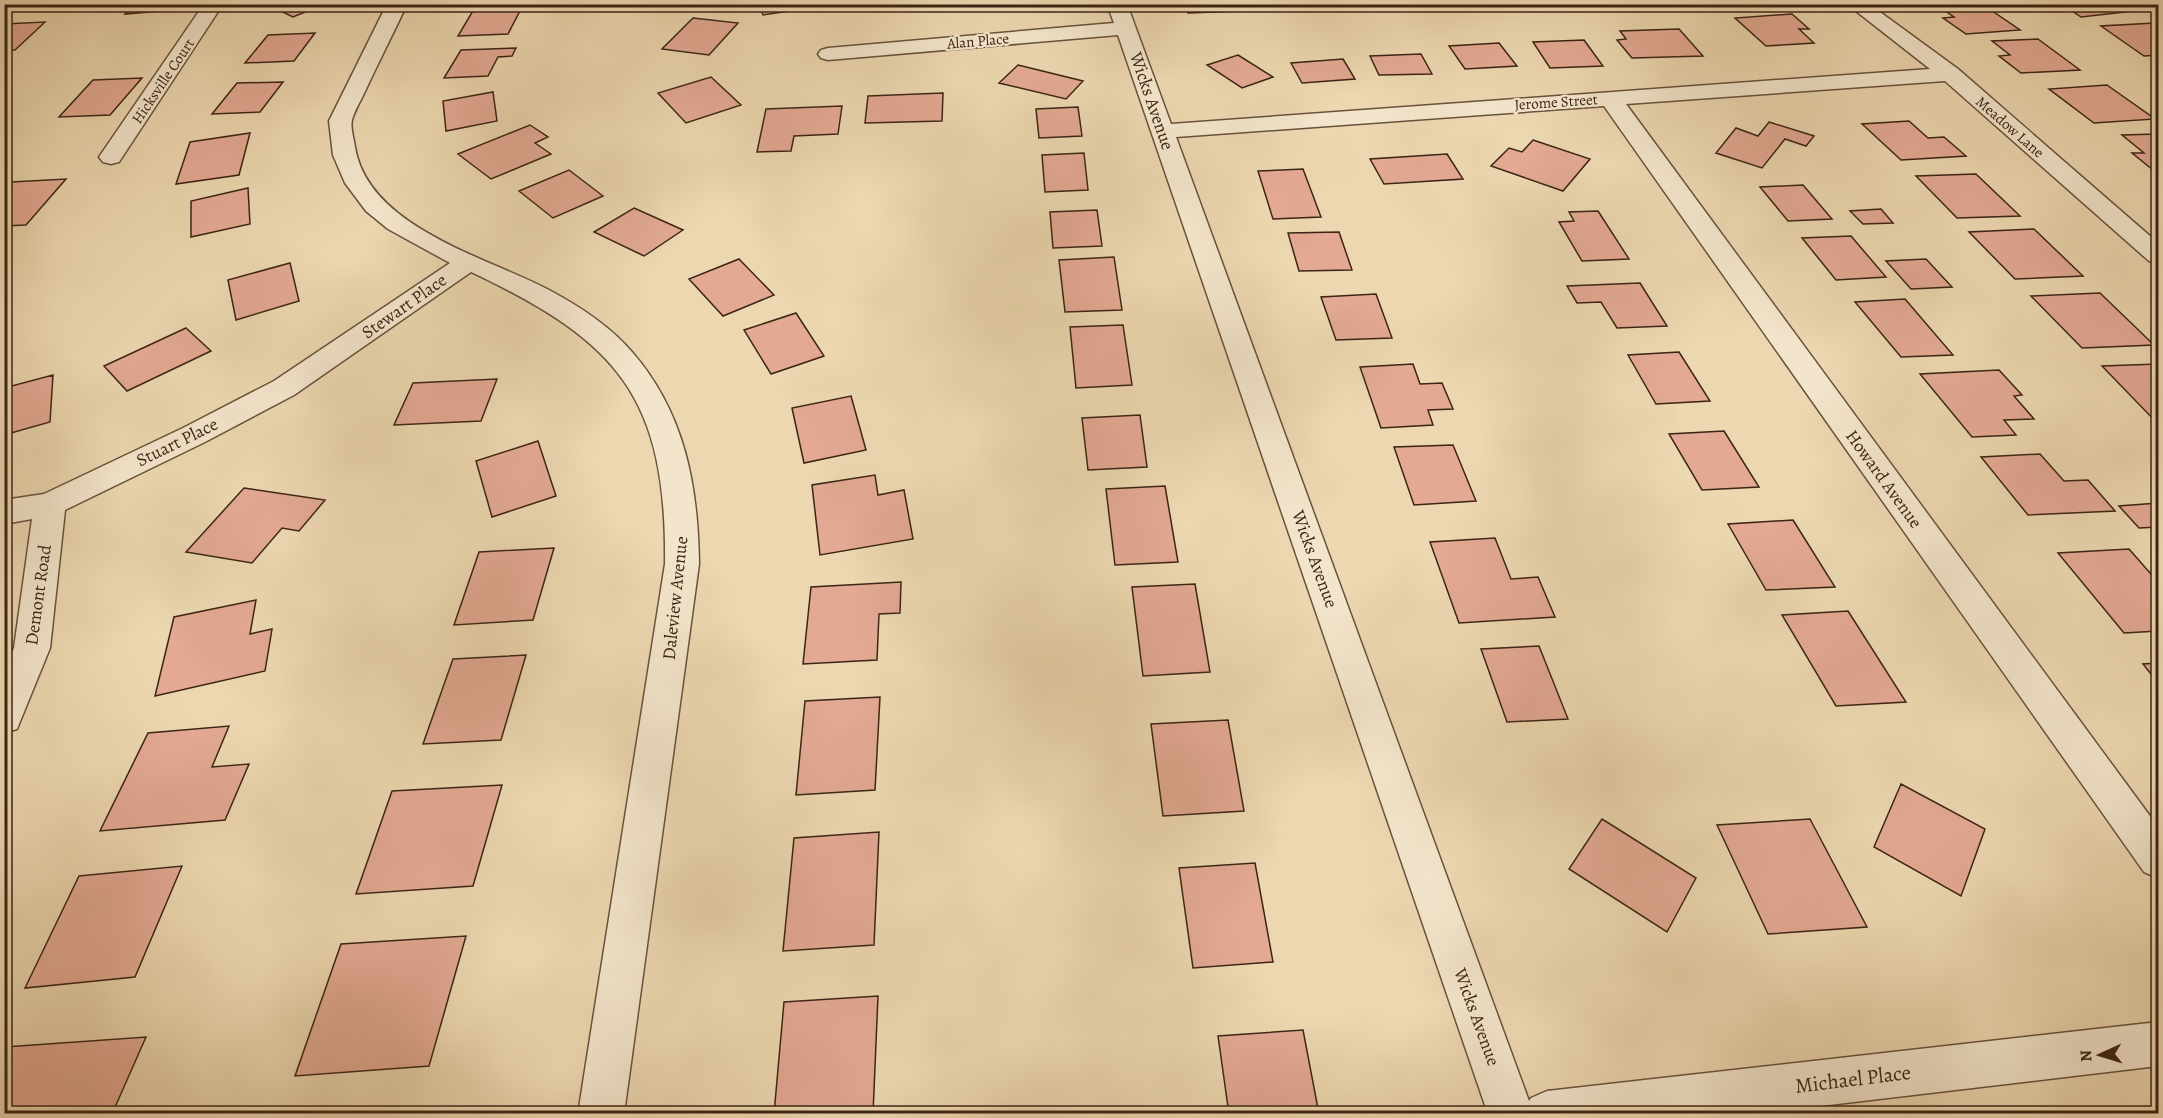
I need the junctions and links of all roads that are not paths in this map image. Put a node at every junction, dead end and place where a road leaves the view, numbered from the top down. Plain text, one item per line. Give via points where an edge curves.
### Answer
1 (214, 4) edge
2 (397, 4) edge
3 (1856, 4) edge
4 (1122, 16) edge
5 (828, 54) dead end
6 (1950, 74) junction
7 (1610, 98) junction
8 (1163, 131) junction
9 (111, 157) dead end
10 (2158, 256) edge
11 (468, 262) junction
12 (340, 351) joint
13 (50, 504) junction
14 (4, 512) edge
15 (4, 718) edge
16 (2158, 859) edge
17 (2158, 1044) edge
18 (601, 1113) edge
19 (1511, 1113) edge
20 (1547, 1113) edge

1 - 9 street, Hicksville Court
2 - 11 street, Daleview Avenue via 340,121 345,161 368,200 391,222
3 - 6 street, Meadow Lane
4 - 5 street, Alan Place
4 - 8 street, Wicks Avenue
6 - 7 street, Jerome Street
6 - 10 street, Meadow Lane
7 - 8 street, Jerome Street
7 - 16 street, Howard Avenue
8 - 19 street, Wicks Avenue
11 - 12 street, Stewart Place
11 - 18 street, Daleview Avenue via 563,309 614,349 654,405 678,473 682,564
12 - 13 street, Stuart Place via 284,387 204,430
13 - 14 street, Stuart Place
13 - 15 street, Demont Road via 32,648
17 - 20 street, Michael Place

